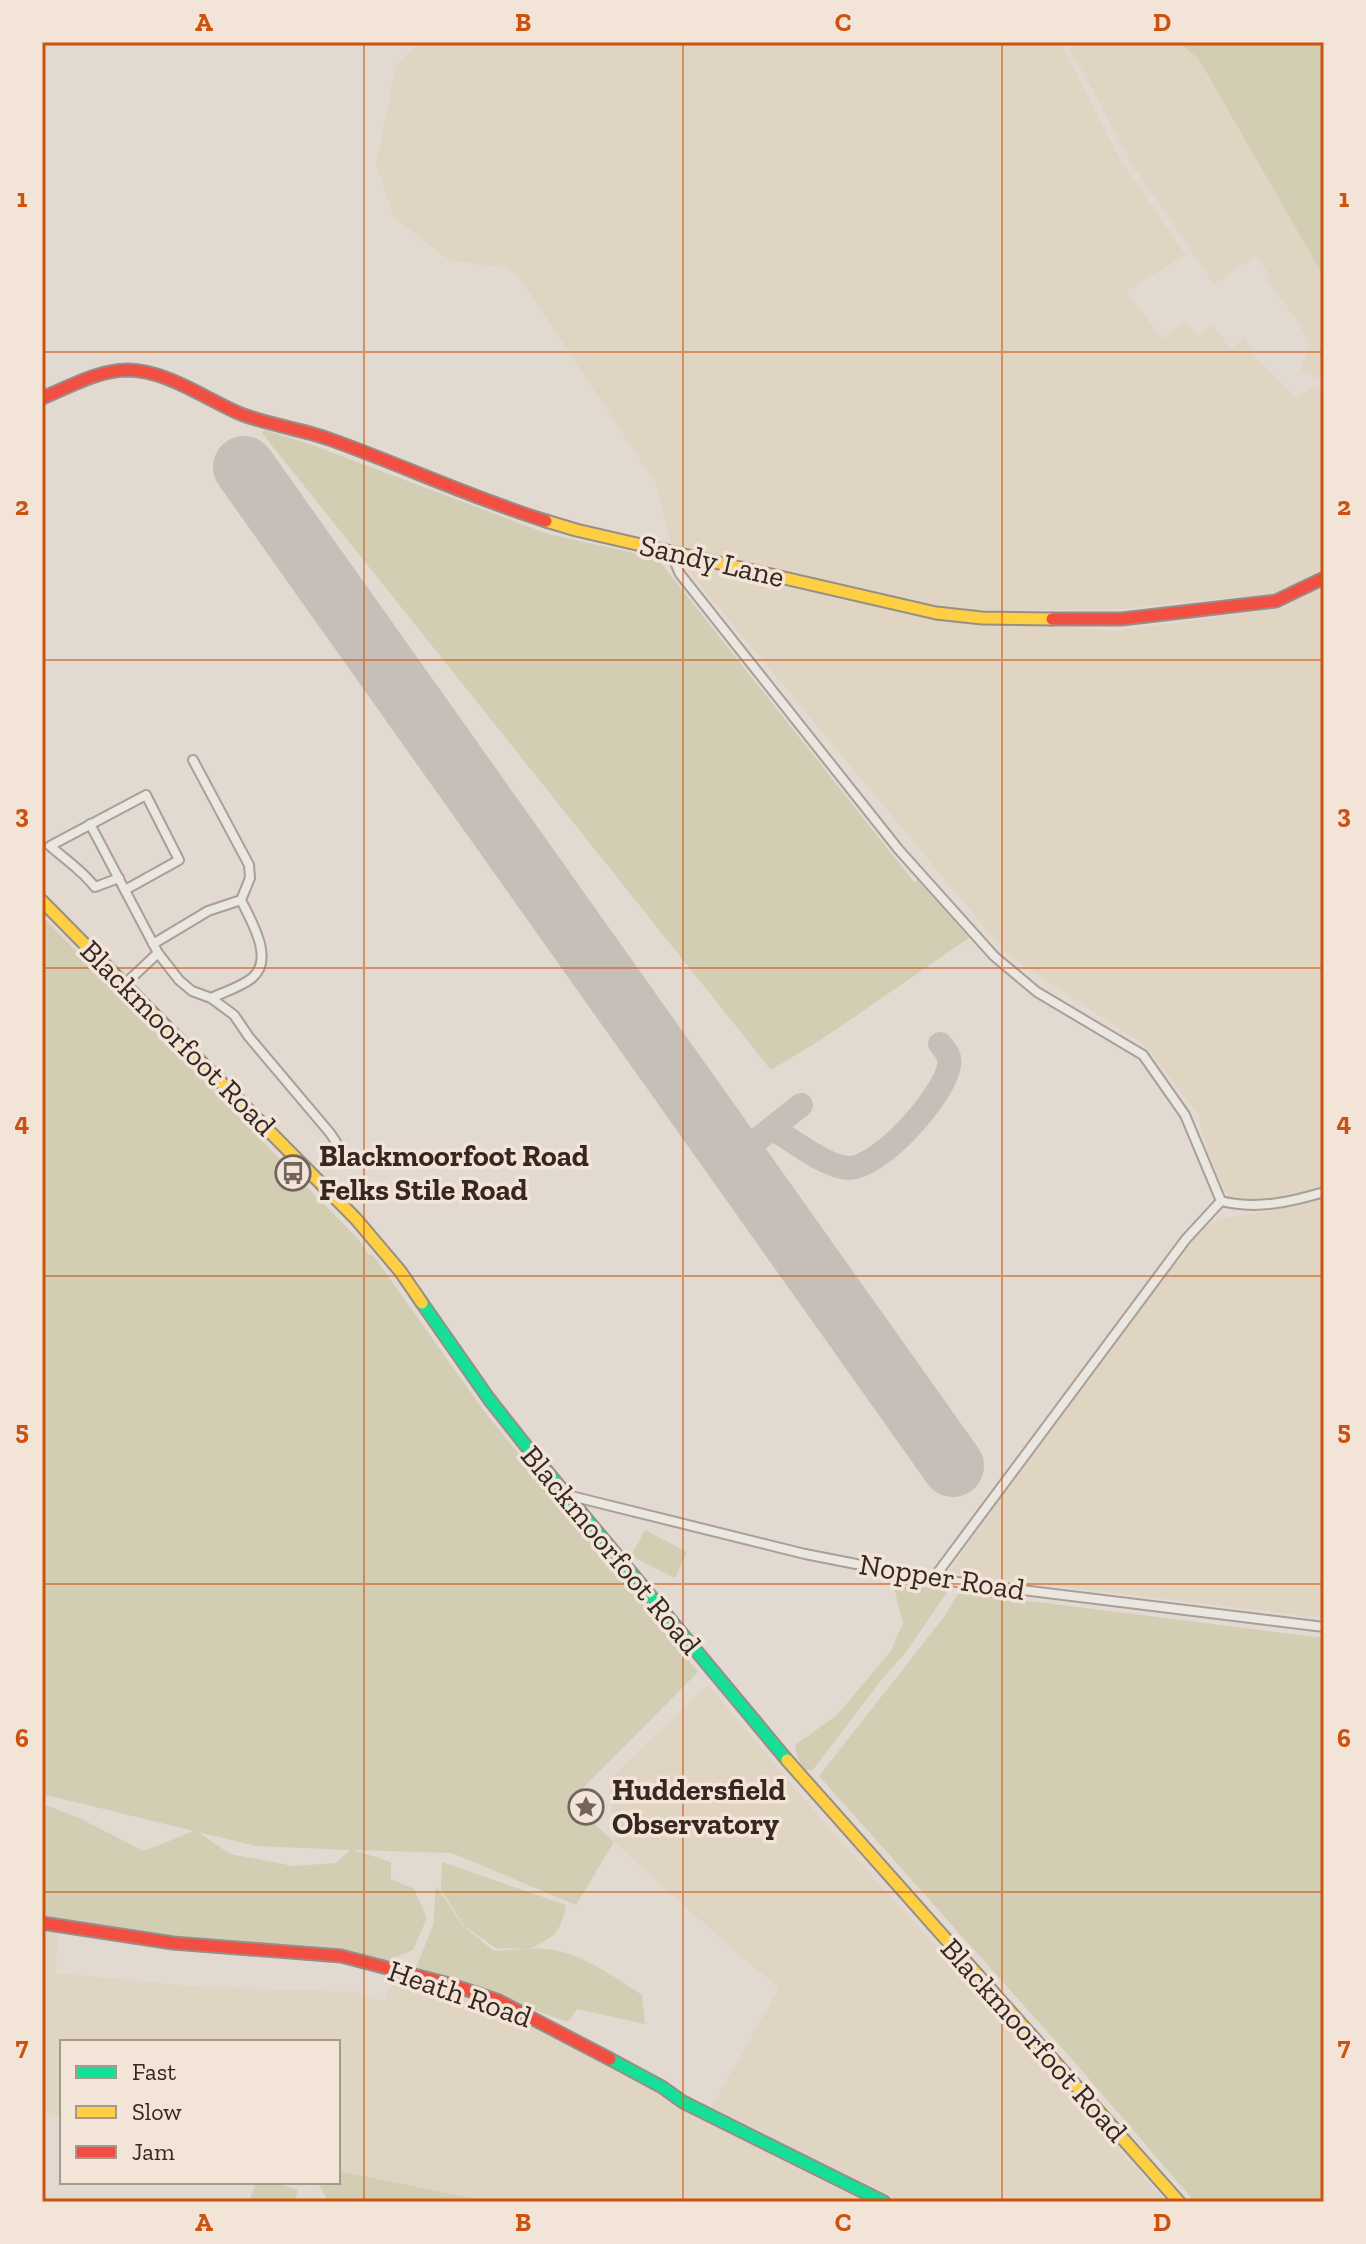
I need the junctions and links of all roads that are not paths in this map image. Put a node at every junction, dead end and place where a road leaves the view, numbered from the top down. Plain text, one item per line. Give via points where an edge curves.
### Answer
1 (42, 398) edge
2 (670, 551) junction
3 (1324, 578) edge
4 (193, 760) dead end
5 (90, 824) junction
6 (119, 878) junction
7 (125, 890) junction
8 (241, 900) junction
9 (42, 901) edge
10 (156, 949) junction
11 (126, 983) junction
12 (211, 998) junction
13 (339, 1160) dead end
14 (1324, 1192) edge
15 (1221, 1201) junction
16 (567, 1495) junction
17 (933, 1579) junction
18 (1324, 1627) edge
19 (42, 1923) edge
20 (884, 2202) edge
21 (1179, 2202) edge

1 - 2 street, Sandy Lane via 107,371 148,373 242,414 327,438 499,506
2 - 3 street, Sandy Lane via 936,613 982,618 1122,619 1276,601
2 - 15 street via 680,574 899,850 994,956 1037,992 1143,1055 1185,1115
4 - 8 street via 249,865
5 - 6 street
5 - 6 street via 50,846 95,887
5 - 7 street via 146,795 179,860
6 - 7 street
7 - 10 street
8 - 10 street via 208,911
8 - 12 street via 259,939 259,971 250,981
9 - 11 street, Blackmoorfoot Road
10 - 11 street
10 - 12 street via 179,980
11 - 16 street, Blackmoorfoot Road via 365,1229 500,1414
12 - 13 street via 234,1015 330,1133
14 - 15 street via 1262,1204
15 - 17 street via 1186,1239
16 - 17 street, Nopper Road via 805,1554
16 - 21 street, Blackmoorfoot Road via 809,1787
17 - 18 street, Nopper Road
19 - 20 street, Heath Road via 173,1943 341,1956 449,1984 524,2013 683,2102

